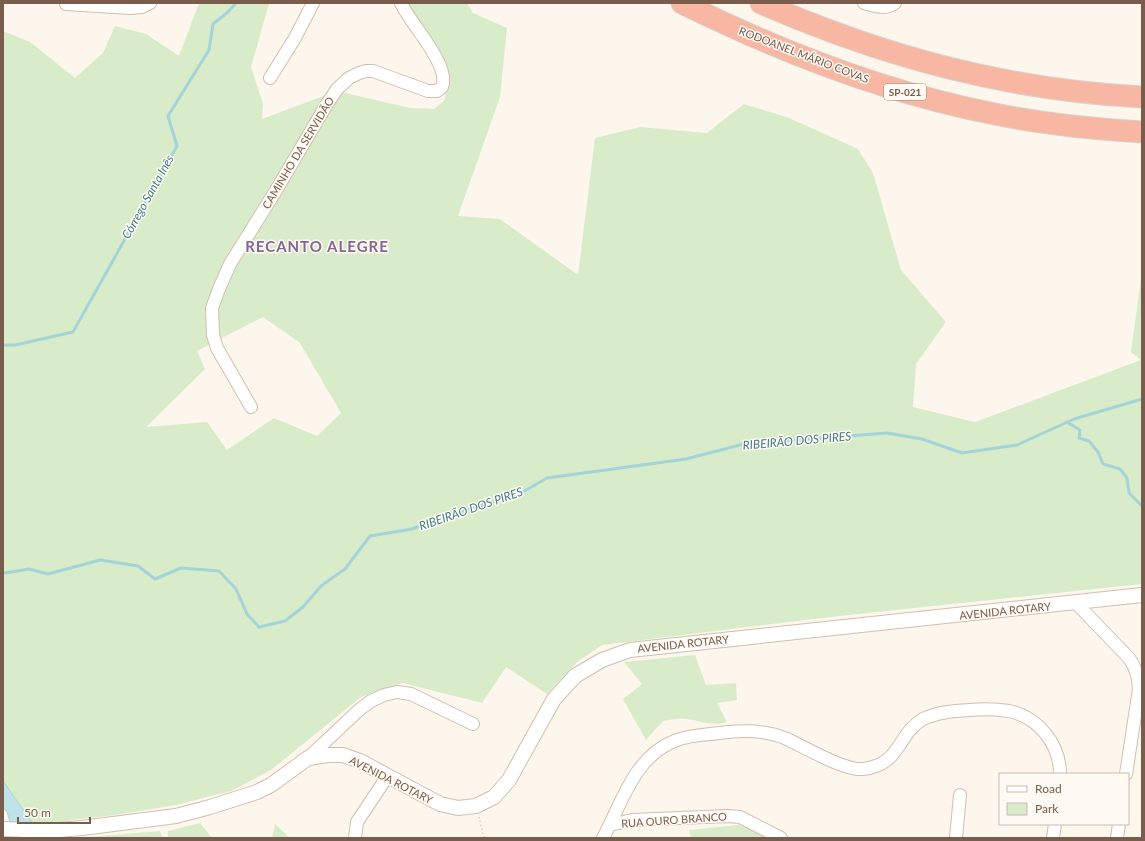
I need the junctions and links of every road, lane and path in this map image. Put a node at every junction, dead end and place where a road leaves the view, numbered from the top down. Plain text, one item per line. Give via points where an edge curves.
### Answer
1 (150, 3) edge
2 (313, 3) edge
3 (401, 3) edge
4 (682, 3) edge
5 (761, 3) edge
6 (895, 3) edge
7 (66, 4) dead end
8 (870, 5) edge
9 (270, 78) dead end
10 (1142, 97) edge
11 (1142, 132) edge
12 (251, 407) dead end
13 (1142, 596) edge
14 (1076, 603) junction
15 (473, 724) dead end
16 (308, 758) junction
17 (1060, 773) edge
18 (1126, 773) edge
19 (387, 777) junction
20 (960, 795) dead end
21 (476, 806) junction
22 (610, 825) junction
23 (1055, 825) edge
24 (1119, 825) edge
25 (3, 828) edge
26 (355, 838) edge
27 (484, 838) edge
28 (603, 838) edge
29 (781, 838) edge
30 (956, 838) edge
31 (1053, 838) edge
32 (1117, 838) edge

1 - 7 street via 130,8
2 - 9 street
3 - 12 street, CAMINHO DA SERVIDÃO via 433,52 441,69 442,87 437,91 428,91 373,71 359,73 344,82 327,104 276,192 230,264 219,289 212,308 213,336 217,348
4 - 11 highway, RODOANEL MÁRIO COVAS / SP-021 via 778,48 878,84 932,100 1050,123
5 - 10 highway via 878,49 940,66 998,80 1057,90
6 - 8 street via 889,7
13 - 14 street, AVENIDA ROTARY
14 - 18 street via 1129,658 1138,676 1139,689
14 - 21 street, AVENIDA ROTARY via 623,652 602,660 575,676 554,699 509,780 494,797
15 - 16 street via 411,694 397,692 384,695 359,710
16 - 19 street, AVENIDA ROTARY via 343,755 360,761
16 - 25 street via 257,792 176,816 48,831
17 - 22 street via 1055,747 1042,729 1029,718 1011,711 983,709 934,715 913,726 895,753 885,762 872,768 858,769 843,765 780,736 757,732 728,732 679,739 647,758 635,773
19 - 21 street, AVENIDA ROTARY via 440,804 458,808
19 - 26 street via 357,822
20 - 30 street
21 - 27 path
22 - 28 street
22 - 29 street, RUA OURO BRANCO via 632,820 728,816 740,817
23 - 31 street
24 - 32 street

